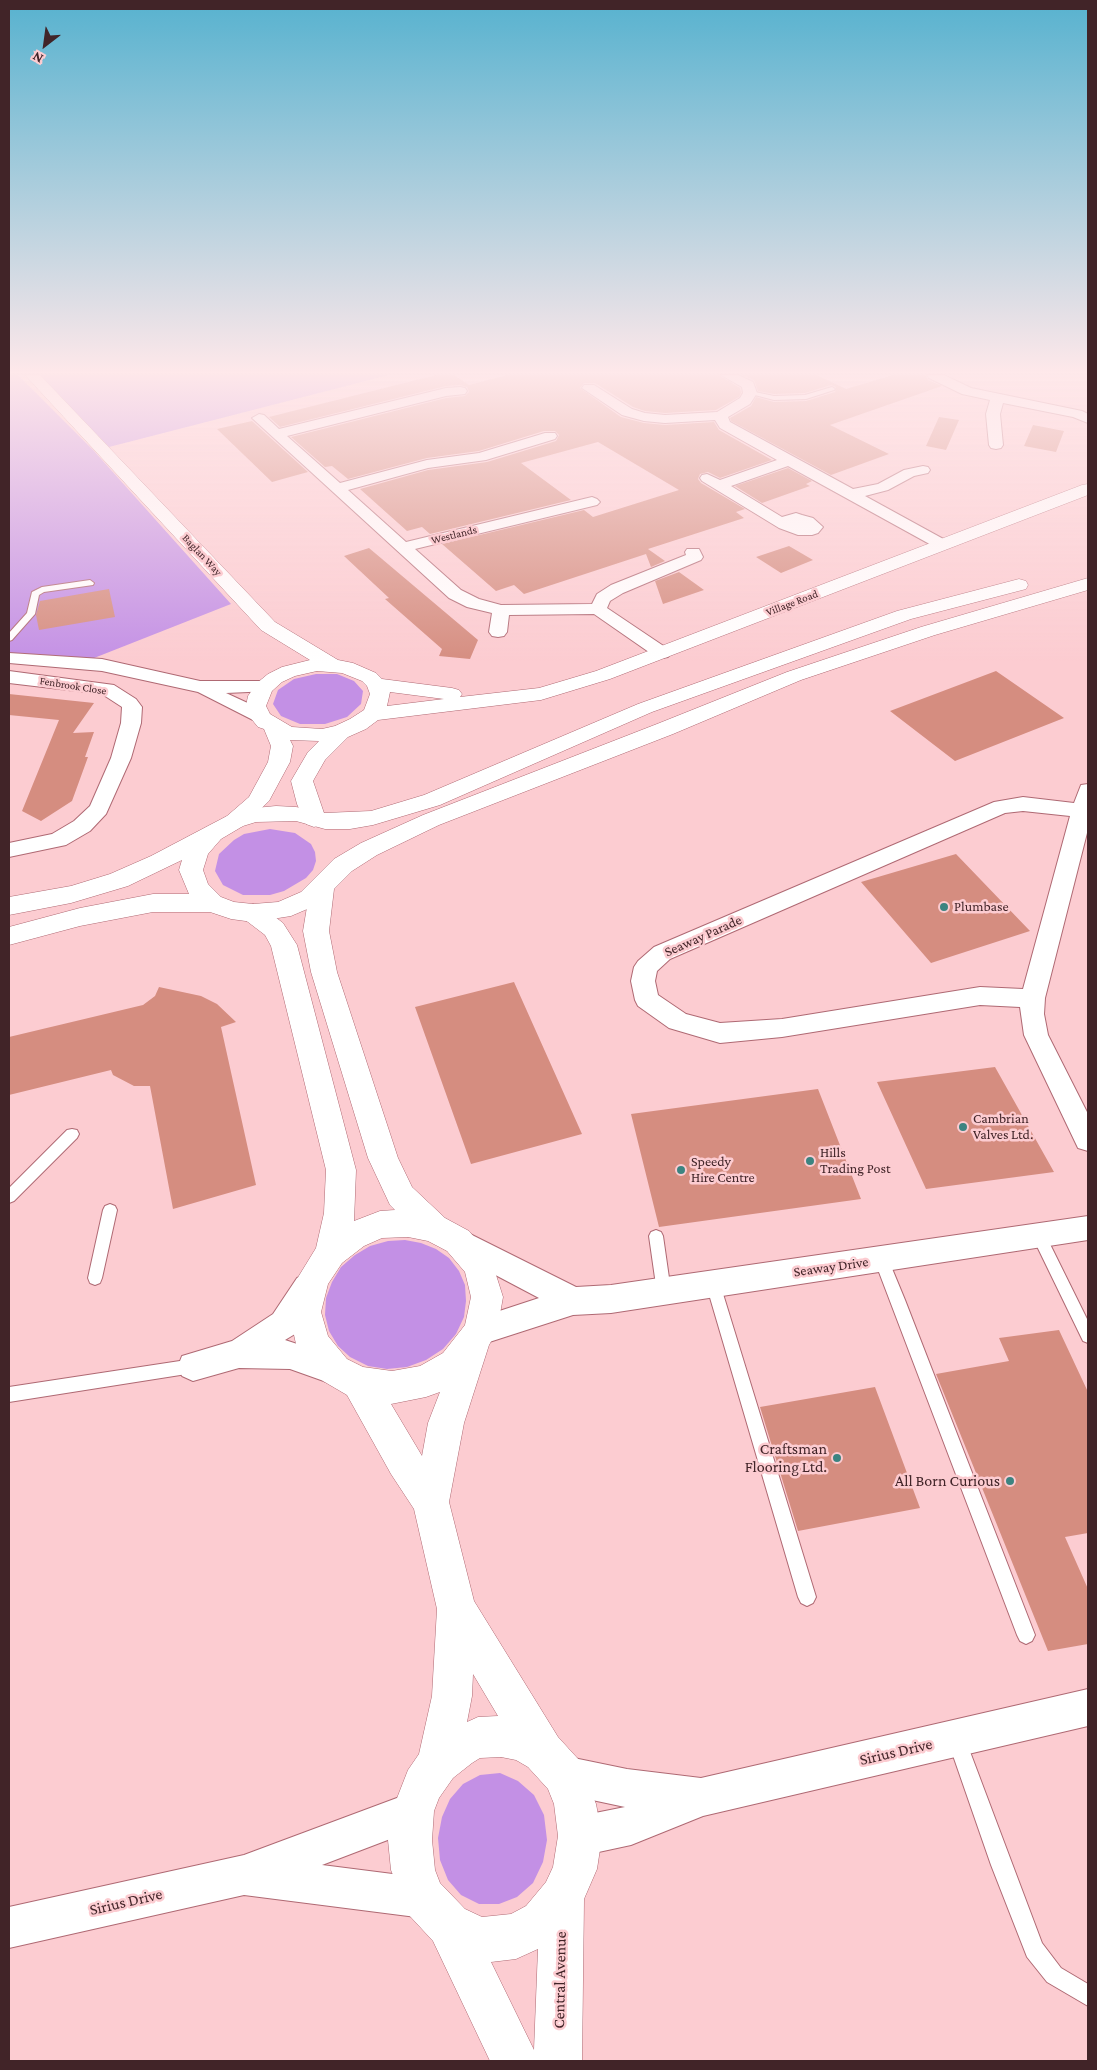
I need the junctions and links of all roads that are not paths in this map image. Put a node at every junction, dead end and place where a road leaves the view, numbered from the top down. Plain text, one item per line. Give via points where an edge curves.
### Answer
1 (123, 472) edge
2 (318, 472) edge
3 (399, 472) edge
4 (747, 472) edge
5 (810, 472) edge
6 (916, 472) edge
7 (337, 488) junction
8 (1088, 489) edge
9 (852, 494) junction
10 (592, 502) dead end
11 (786, 525) dead end
12 (941, 544) junction
13 (404, 547) junction
14 (693, 552) dead end
15 (1088, 567) edge
16 (90, 583) dead end
17 (1088, 584) edge
18 (598, 609) junction
19 (500, 610) junction
20 (268, 626) junction
21 (498, 632) dead end
22 (9, 638) edge
23 (662, 653) junction
24 (9, 658) edge
25 (331, 664) junction
26 (289, 671) junction
27 (9, 677) edge
28 (376, 684) junction
29 (200, 687) junction
30 (264, 687) junction
31 (491, 699) junction
32 (372, 714) junction
33 (267, 722) junction
34 (340, 732) junction
35 (1085, 801) edge
36 (314, 819) junction
37 (235, 821) junction
38 (213, 834) junction
39 (9, 850) edge
40 (322, 888) junction
41 (212, 903) junction
42 (9, 906) edge
43 (253, 913) junction
44 (9, 936) edge
45 (1033, 998) junction
46 (72, 1134) dead end
47 (1088, 1140) edge
48 (9, 1197) edge
49 (110, 1210) dead end
50 (1088, 1228) edge
51 (446, 1234) junction
52 (656, 1236) dead end
53 (1039, 1236) junction
54 (331, 1253) junction
55 (881, 1259) junction
56 (95, 1278) dead end
57 (313, 1279) junction
58 (714, 1284) junction
59 (664, 1292) junction
60 (573, 1301) junction
61 (478, 1335) junction
62 (1088, 1336) edge
63 (239, 1354) junction
64 (193, 1366) joint
65 (347, 1376) junction
66 (9, 1395) edge
67 (431, 1502) junction
68 (807, 1597) dead end
69 (456, 1609) junction
70 (1026, 1635) dead end
71 (1088, 1707) edge
72 (956, 1738) junction
73 (438, 1763) junction
74 (553, 1764) junction
75 (703, 1797) junction
76 (413, 1811) junction
77 (580, 1836) junction
78 (244, 1876) junction
79 (562, 1898) junction
80 (437, 1912) junction
81 (9, 1928) edge
82 (1088, 1996) edge
83 (516, 2061) edge
84 (558, 2061) edge

1 - 20 street, Baglan Way
2 - 7 street, Westlands
3 - 7 street
4 - 11 street via 713,481
5 - 9 street
6 - 9 street via 884,487
7 - 13 street, Westlands
8 - 12 street, Village Road
9 - 12 street
10 - 13 street, Westlands
12 - 23 street, Village Road
13 - 19 street, Westlands via 456,594 473,603
14 - 18 street via 695,558 618,589 603,598
15 - 36 street via 904,615 645,708 432,800 373,818 350,821
16 - 22 lane via 42,590 35,594 31,614
17 - 40 street via 928,631 794,676 431,820 360,854 343,865
18 - 19 street, Westlands
18 - 23 street
19 - 21 street
20 - 25 street, Baglan Way
20 - 26 street, Baglan Way
23 - 31 street, Village Road via 541,694
24 - 29 street, Fenbrook Close via 102,665
25 - 26 street
25 - 28 street via 359,671
26 - 30 street
27 - 39 street, Fenbrook Close via 107,689 132,707 121,758 98,809 82,826 58,840
28 - 31 street, Village Road
28 - 32 street via 380,694
29 - 30 street, Fenbrook Close
29 - 33 street, Fenbrook Close
30 - 33 street via 256,706
31 - 32 street, Village Road
32 - 34 street
33 - 34 street via 288,733
33 - 37 street via 282,746 279,762 258,801
34 - 36 street via 316,757 302,781
35 - 45 street, Seaway Parade
35 - 45 street, Seaway Parade via 1001,807 662,953 646,967 643,981 647,1000 678,1021 720,1033 782,1028 980,996
36 - 37 street via 276,813
37 - 38 street
38 - 41 street via 197,851 192,870 197,888
38 - 42 street via 119,880 71,894
40 - 43 street via 296,906
40 - 51 street via 316,931 324,972 383,1158 401,1196
41 - 43 street
41 - 44 street via 153,903 80,917
43 - 54 street via 274,929 284,945 341,1170 340,1213
45 - 47 street, Seaway Parade via 1036,1035
46 - 48 lane
49 - 56 lane
50 - 53 street, Seaway Drive
51 - 54 street via 408,1223 380,1226 353,1236
51 - 60 street
51 - 61 street via 479,1266 487,1297
52 - 59 lane
53 - 55 street, Seaway Drive
53 - 62 lane
54 - 57 street
55 - 58 street, Seaway Drive
55 - 70 lane
57 - 63 street via 284,1324
57 - 65 street via 305,1312 313,1344
58 - 59 street, Seaway Drive
58 - 68 lane
59 - 60 street, Seaway Drive
60 - 61 street, Seaway Drive
61 - 65 street via 455,1364 426,1381 392,1388
61 - 67 street via 446,1423
63 - 64 street
63 - 65 street via 290,1355
64 - 66 lane
65 - 67 street
67 - 69 street
69 - 73 street via 452,1696
69 - 74 street
71 - 72 street, Sirius Drive
72 - 75 street, Sirius Drive
72 - 82 lane via 1034,1950 1054,1975
73 - 74 street via 457,1748 478,1738 501,1736 522,1740
73 - 76 street via 423,1785
74 - 75 street, Sirius Drive via 627,1788
74 - 77 street via 575,1804
75 - 77 street, Sirius Drive via 630,1825
76 - 78 street, Sirius Drive
76 - 80 street via 410,1840 413,1870
77 - 79 street via 575,1869
78 - 80 street, Sirius Drive
78 - 81 street, Sirius Drive
79 - 80 street via 542,1922 516,1936 481,1940
79 - 84 street, Central Avenue
80 - 83 street

